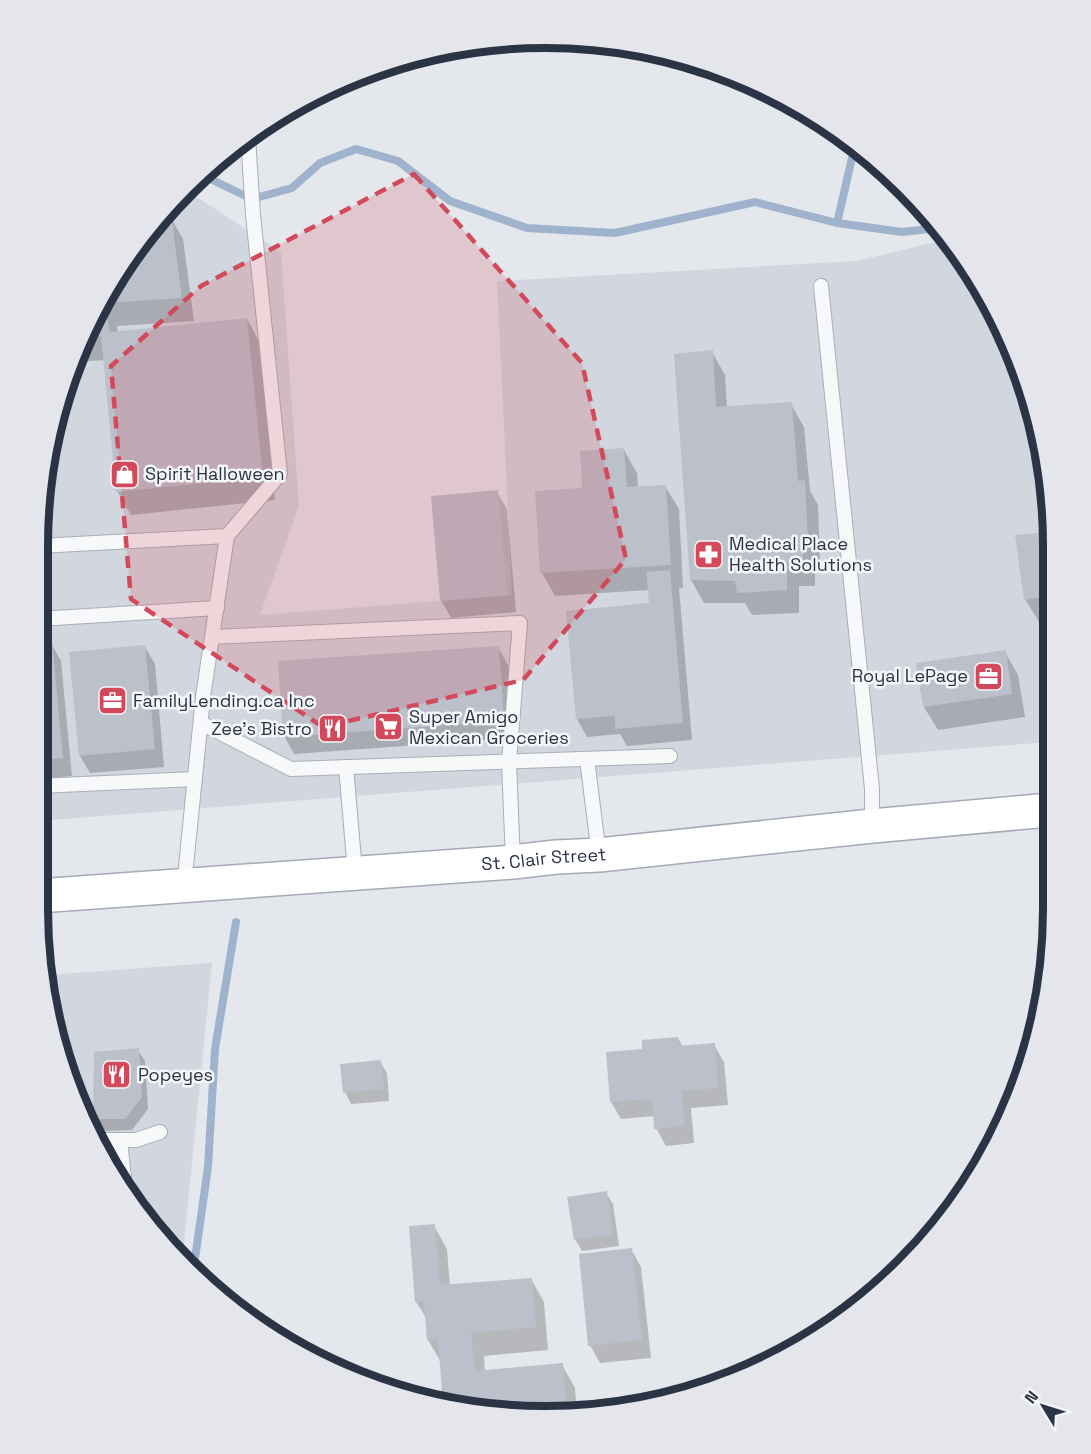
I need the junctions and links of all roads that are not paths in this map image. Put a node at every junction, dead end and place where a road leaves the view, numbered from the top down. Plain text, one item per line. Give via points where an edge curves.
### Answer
1 (249, 147) edge
2 (821, 286) dead end
3 (227, 536) junction
4 (48, 546) edge
5 (217, 608) junction
6 (48, 618) edge
7 (212, 637) junction
8 (201, 723) junction
9 (670, 756) dead end
10 (588, 759) junction
11 (509, 762) junction
12 (346, 767) junction
13 (195, 779) junction
14 (48, 786) edge
15 (1043, 811) edge
16 (872, 826) junction
17 (599, 855) junction
18 (513, 862) junction
19 (355, 872) junction
20 (184, 886) junction
21 (48, 895) edge
22 (160, 1132) dead end
23 (105, 1140) edge
24 (120, 1140) junction
25 (123, 1170) edge

1 - 3 lane via 280,474
2 - 16 lane via 872,789
3 - 4 lane
3 - 5 lane
5 - 6 lane
5 - 7 lane
7 - 8 lane
7 - 11 lane via 520,623
8 - 12 lane via 291,770
8 - 13 lane
9 - 10 lane
10 - 11 lane
10 - 17 lane
11 - 12 lane
11 - 18 lane
12 - 19 lane
13 - 14 lane
13 - 20 lane
15 - 16 main road, St. Clair Street
16 - 17 main road, St. Clair Street
17 - 18 main road, St. Clair Street
18 - 19 main road, St. Clair Street
19 - 20 main road, St. Clair Street
20 - 21 main road, St. Clair Street
22 - 24 lane via 136,1140
23 - 24 lane
24 - 25 lane

